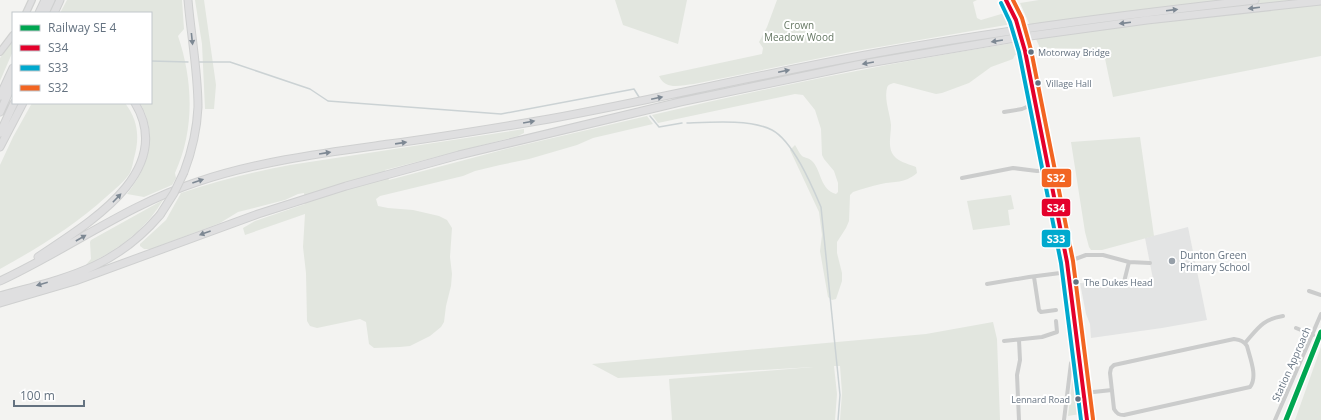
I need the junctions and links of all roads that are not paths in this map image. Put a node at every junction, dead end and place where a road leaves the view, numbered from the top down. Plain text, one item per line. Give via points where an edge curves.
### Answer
1 (32, 0) edge
2 (45, 0) edge
3 (51, 0) edge
4 (60, 0) edge
5 (188, 0) edge
6 (1006, 0) edge
7 (1255, 0) edge
8 (1321, 0) edge
9 (26, 12) edge
10 (39, 12) edge
11 (45, 12) edge
12 (54, 12) edge
13 (12, 36) edge
14 (0, 52) edge
15 (12, 70) edge
16 (12, 85) edge
17 (0, 96) edge
18 (1036, 103) junction
19 (14, 104) edge
20 (22, 104) edge
21 (135, 104) edge
22 (0, 112) edge
23 (1004, 112) dead end
24 (0, 133) edge
25 (0, 147) edge
26 (1049, 170) junction
27 (962, 178) dead end
28 (1067, 262) junction
29 (1128, 262) junction
30 (1150, 263) dead end
31 (1068, 272) junction
32 (10, 276) junction
33 (1034, 277) junction
34 (0, 281) edge
35 (1124, 282) dead end
36 (987, 284) dead end
37 (1309, 291) dead end
38 (1321, 295) edge
39 (0, 296) edge
40 (0, 303) edge
41 (1056, 310) dead end
42 (1321, 314) edge
43 (1283, 316) dead end
44 (1056, 322) dead end
45 (1296, 328) dead end
46 (1313, 335) junction
47 (1019, 340) junction
48 (1004, 341) dead end
49 (1245, 343) junction
50 (1071, 363) dead end
51 (1065, 368) dead end
52 (1070, 369) junction
53 (1112, 390) junction
54 (1084, 393) junction
55 (1020, 420) edge
56 (1064, 420) edge
57 (1087, 420) edge
58 (1275, 420) edge

1 - 9 main road
2 - 10 highway
3 - 11 highway
4 - 12 highway
5 -> 39 highway, bridge via 198,108 194,140 174,193 160,215 137,238 97,265 63,278
6 - 18 main road, bridge via 1016,20
32 -> 7 highway via 158,197 200,180 253,166 556,118 829,62 962,38
8 -> 40 highway via 1015,38 857,65 686,100 459,155 346,186 247,218 75,281
13 - 14 main road
15 - 17 highway
16 - 22 highway
18 - 23 street
18 - 26 main road
19 - 24 highway
20 - 25 highway
32 -> 21 highway via 98,216 127,187 139,167 145,142 143,123
26 - 27 street via 1012,168
26 - 28 main road
28 - 29 street via 1086,255 1103,255
28 - 31 main road
29 - 30 street
29 - 35 street
31 - 33 street
31 - 54 main road
32 - 34 highway
33 - 36 street
33 - 41 street via 1039,310
37 - 38 street
42 - 46 street, Station Approach
43 - 49 street via 1261,324
44 - 47 street via 1057,332
45 - 46 street
46 - 58 street, Station Approach
47 - 48 street
47 - 55 street via 1020,360 1014,374
49 - 53 street via 1234,339 1114,365 1110,372
49 - 53 street via 1253,374 1253,384 1250,387 1124,415 1116,413
50 - 52 street
51 - 52 street
52 - 56 street
53 - 54 street
54 - 57 main road

